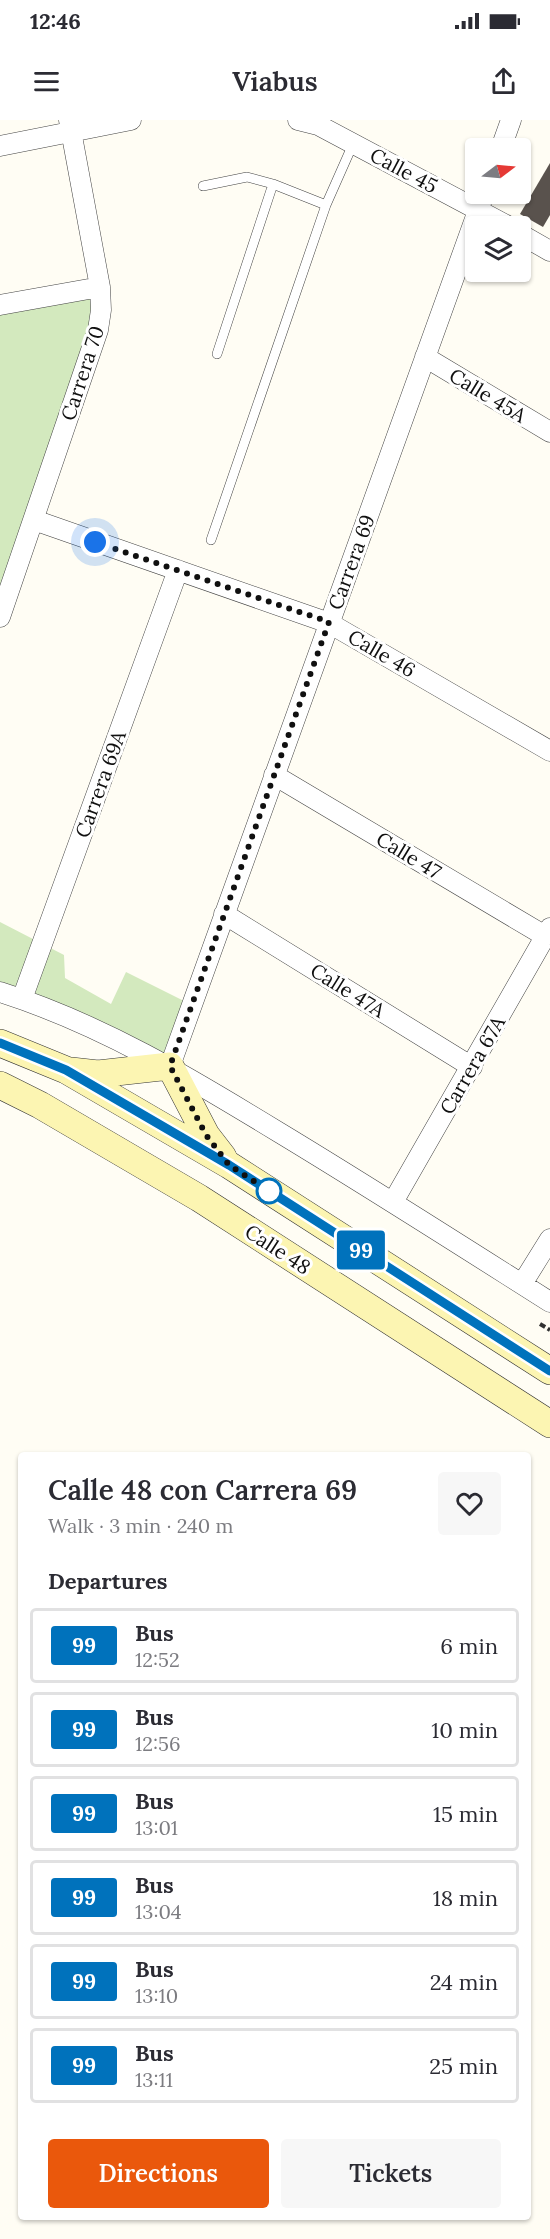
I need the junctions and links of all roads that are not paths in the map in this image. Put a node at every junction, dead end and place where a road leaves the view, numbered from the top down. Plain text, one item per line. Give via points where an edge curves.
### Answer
1 (131, 120) edge
2 (298, 120) edge
3 (511, 120) edge
4 (70, 126) edge
5 (505, 138) edge
6 (353, 144) junction
7 (0, 146) edge
8 (273, 184) junction
9 (203, 186) dead end
10 (465, 195) edge
11 (480, 204) edge
12 (483, 204) edge
13 (326, 206) junction
14 (497, 216) edge
15 (531, 240) edge
16 (550, 251) edge
17 (100, 287) junction
18 (0, 305) edge
19 (217, 354) dead end
20 (425, 357) junction
21 (550, 432) edge
22 (34, 520) junction
23 (212, 540) dead end
24 (178, 570) junction
25 (0, 617) edge
26 (329, 622) junction
27 (550, 751) edge
28 (274, 775) junction
29 (224, 914) junction
30 (548, 932) edge
31 (0, 992) edge
32 (22, 999) junction
33 (0, 1043) edge
34 (170, 1066) junction
35 (472, 1066) junction
36 (66, 1070) junction
37 (0, 1085) edge
38 (229, 1165) junction
39 (393, 1202) junction
40 (550, 1239) edge
41 (522, 1284) junction
42 (550, 1302) edge
43 (550, 1371) edge
44 (550, 1424) edge

1 - 4 street
2 - 6 street, Calle 45 via 318,125
3 - 5 street
4 - 7 street
4 - 17 street, Carrera 70
6 - 10 street, Calle 45
6 - 13 lane
8 - 9 lane via 247,177
8 - 13 lane
8 - 19 lane
11 - 20 street, Carrera 69
12 - 14 street, Calle 45
13 - 23 lane
15 - 16 street
17 - 18 street
17 - 22 street, Carrera 70 via 98,330
20 - 21 street, Calle 45A
20 - 26 street, Carrera 69
22 - 24 street, Calle 46
22 - 25 street, Carrera 70
24 - 26 street, Calle 46
24 - 32 street, Carrera 69A
26 - 27 street, Calle 46
26 - 28 street, Carrera 69
28 - 29 street, Carrera 69
28 - 30 street, Calle 47
29 - 34 street, Carrera 69
29 - 35 street, Calle 47A
30 - 35 street, Carrera 67A
31 - 32 street
32 - 34 street
33 - 36 main road
34 - 36 main road via 98,1074
34 - 38 main road via 206,1135
34 - 39 street
35 - 39 street, Carrera 67A
36 - 38 main road
37 - 44 main road, Calle 48 via 199,1198
38 - 43 main road
39 - 41 street
40 - 41 street
41 - 42 street

